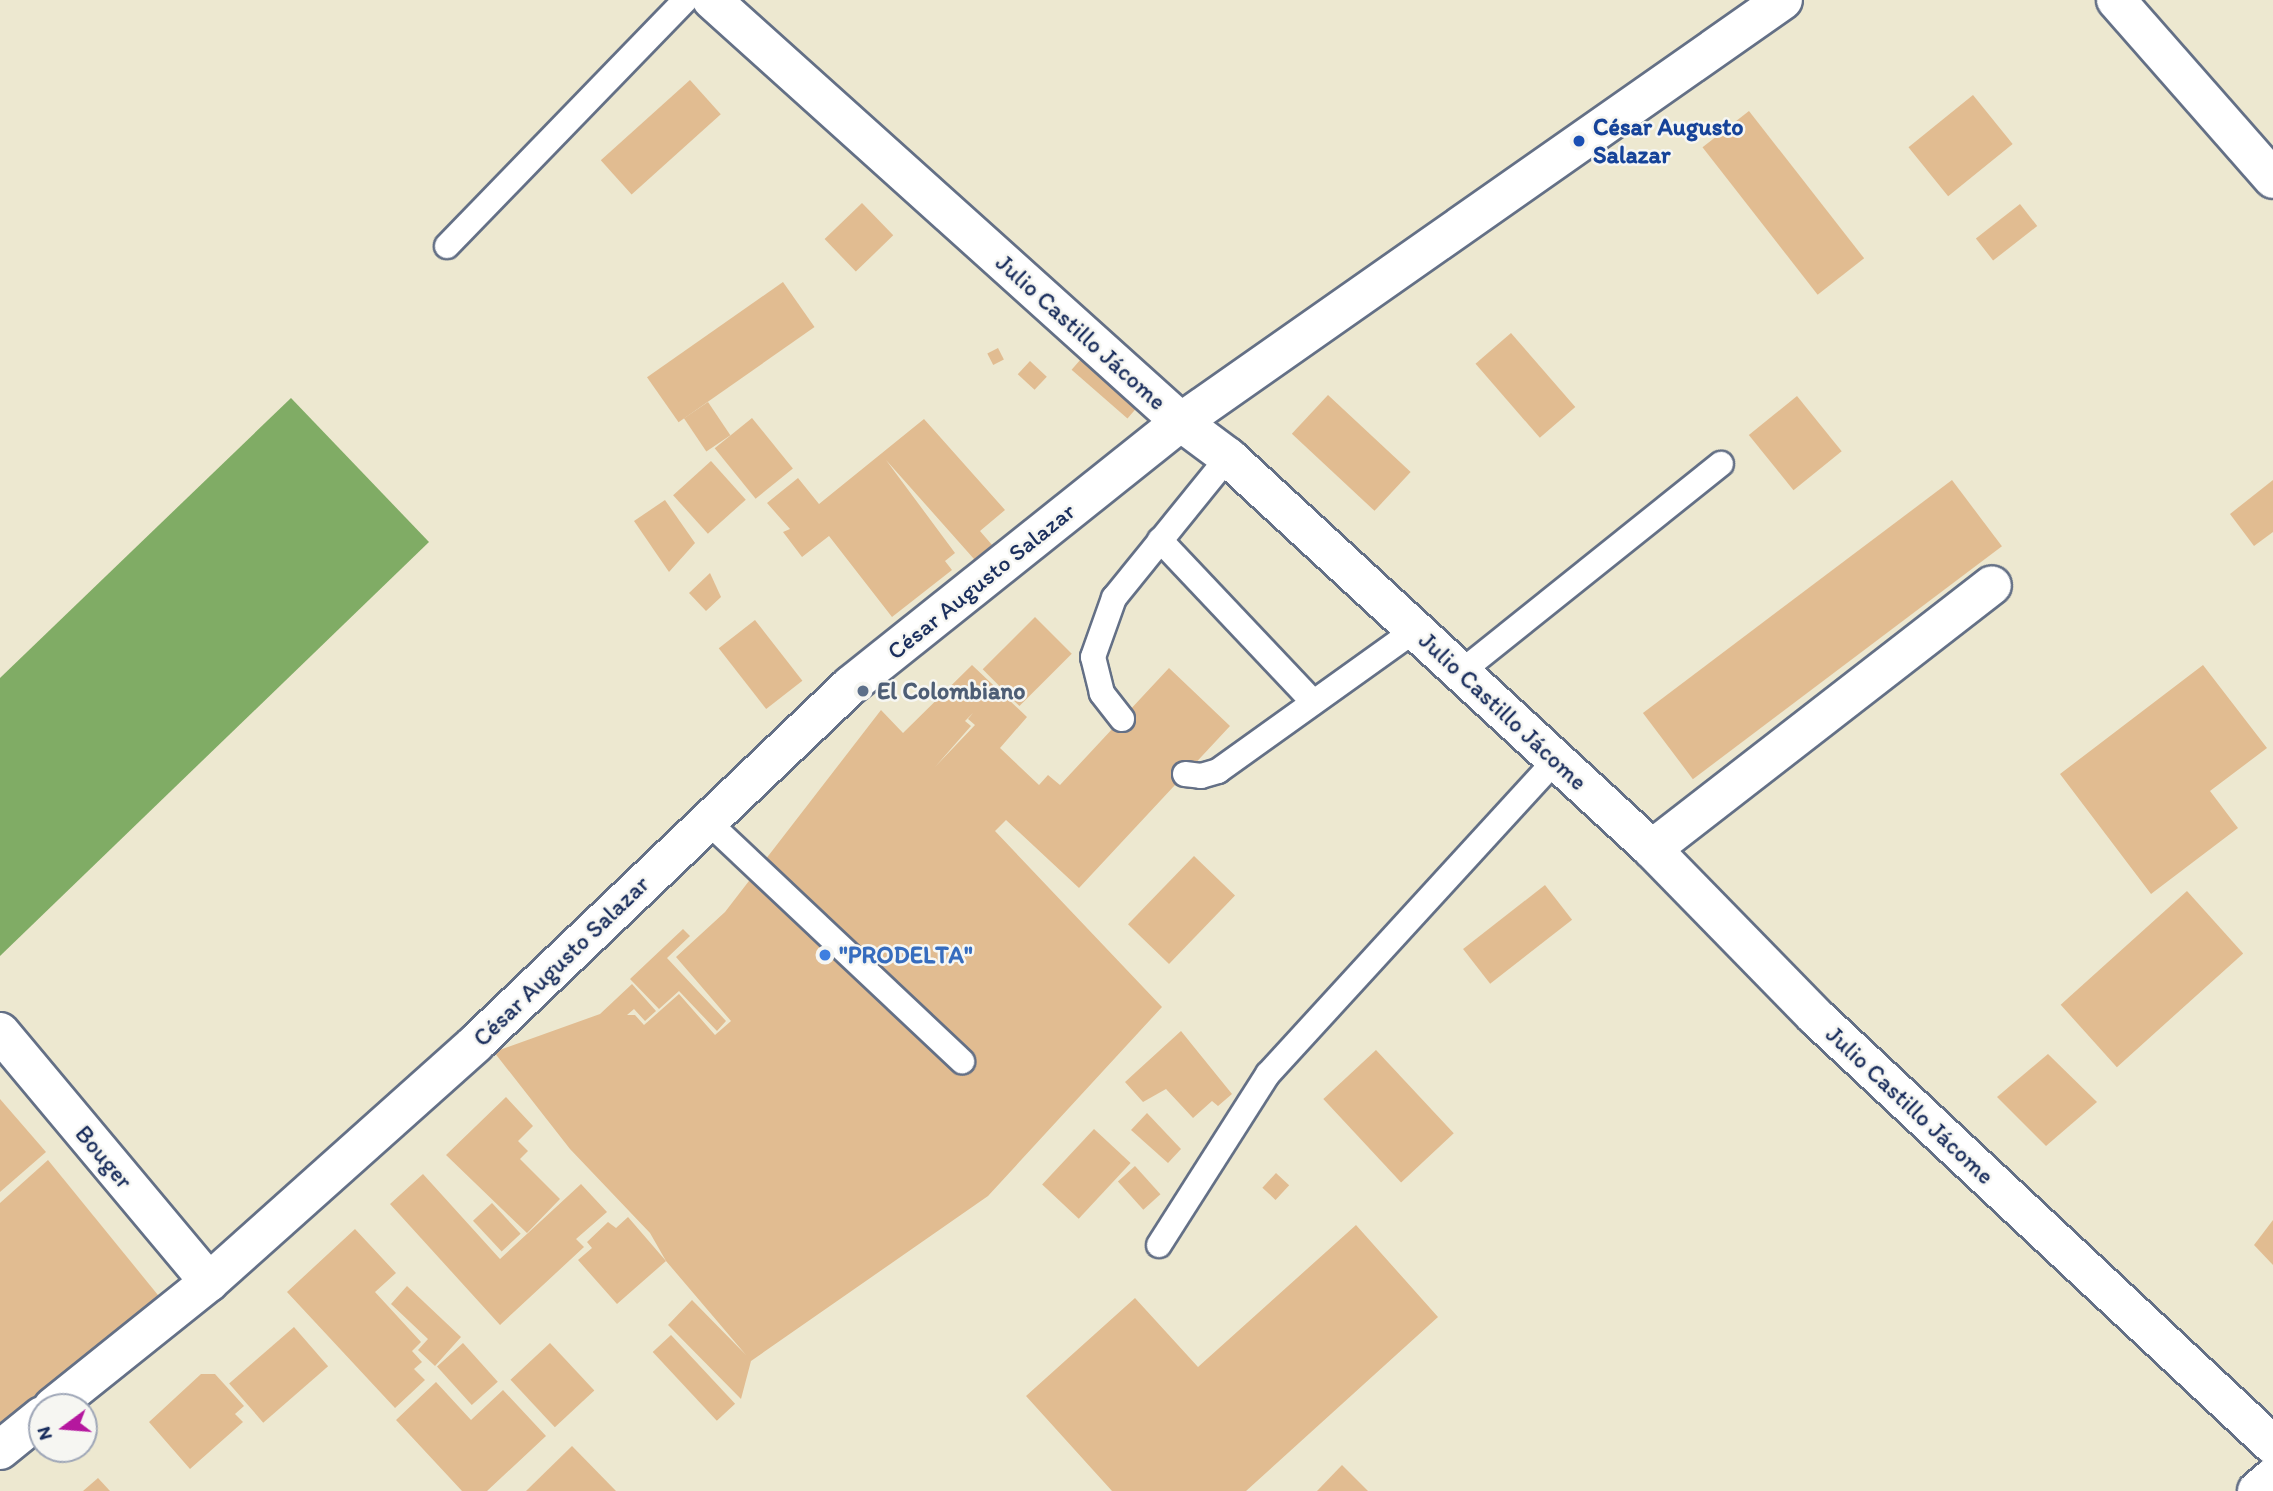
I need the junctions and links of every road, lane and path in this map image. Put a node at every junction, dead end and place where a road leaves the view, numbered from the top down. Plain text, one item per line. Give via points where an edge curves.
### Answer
1 (685, 0) edge
2 (712, 0) edge
3 (1783, 0) edge
4 (2116, 0) edge
5 (2273, 179) edge
6 (447, 246) dead end
7 (1181, 422) junction
8 (1228, 457) junction
9 (1721, 464) dead end
10 (1160, 540) junction
11 (1992, 584) dead end
12 (1415, 629) junction
13 (1461, 672) junction
14 (1313, 702) junction
15 (1122, 719) dead end
16 (1556, 760) junction
17 (1185, 774) dead end
18 (706, 820) junction
19 (1653, 849) junction
20 (0, 1032) edge
21 (962, 1061) dead end
22 (1159, 1245) dead end
23 (209, 1282) junction
24 (71, 1393) edge
25 (28, 1427) edge
26 (2273, 1445) edge
27 (0, 1450) edge
28 (2273, 1477) edge
29 (2257, 1491) edge

1 - 6 lane
2 - 7 street, Julio Castillo Jácome
3 - 7 street, César Augusto Salazar
4 - 5 street
7 - 8 street, Julio Castillo Jácome
7 - 18 street, César Augusto Salazar via 851,685
8 - 10 lane
8 - 12 street, Julio Castillo Jácome
9 - 13 lane
10 - 14 lane
10 - 15 lane via 1114,598 1093,657 1102,693
11 - 19 street
12 - 13 street, Julio Castillo Jácome
12 - 14 lane
13 - 16 street, Julio Castillo Jácome
14 - 17 lane via 1218,771
16 - 19 street, Julio Castillo Jácome
16 - 22 lane via 1269,1074
18 - 21 lane
18 - 23 street, César Augusto Salazar via 476,1043
19 - 26 street, Julio Castillo Jácome via 1815,1016
20 - 23 street, Bouger
23 - 24 street, César Augusto Salazar
25 - 27 street
28 - 29 street

